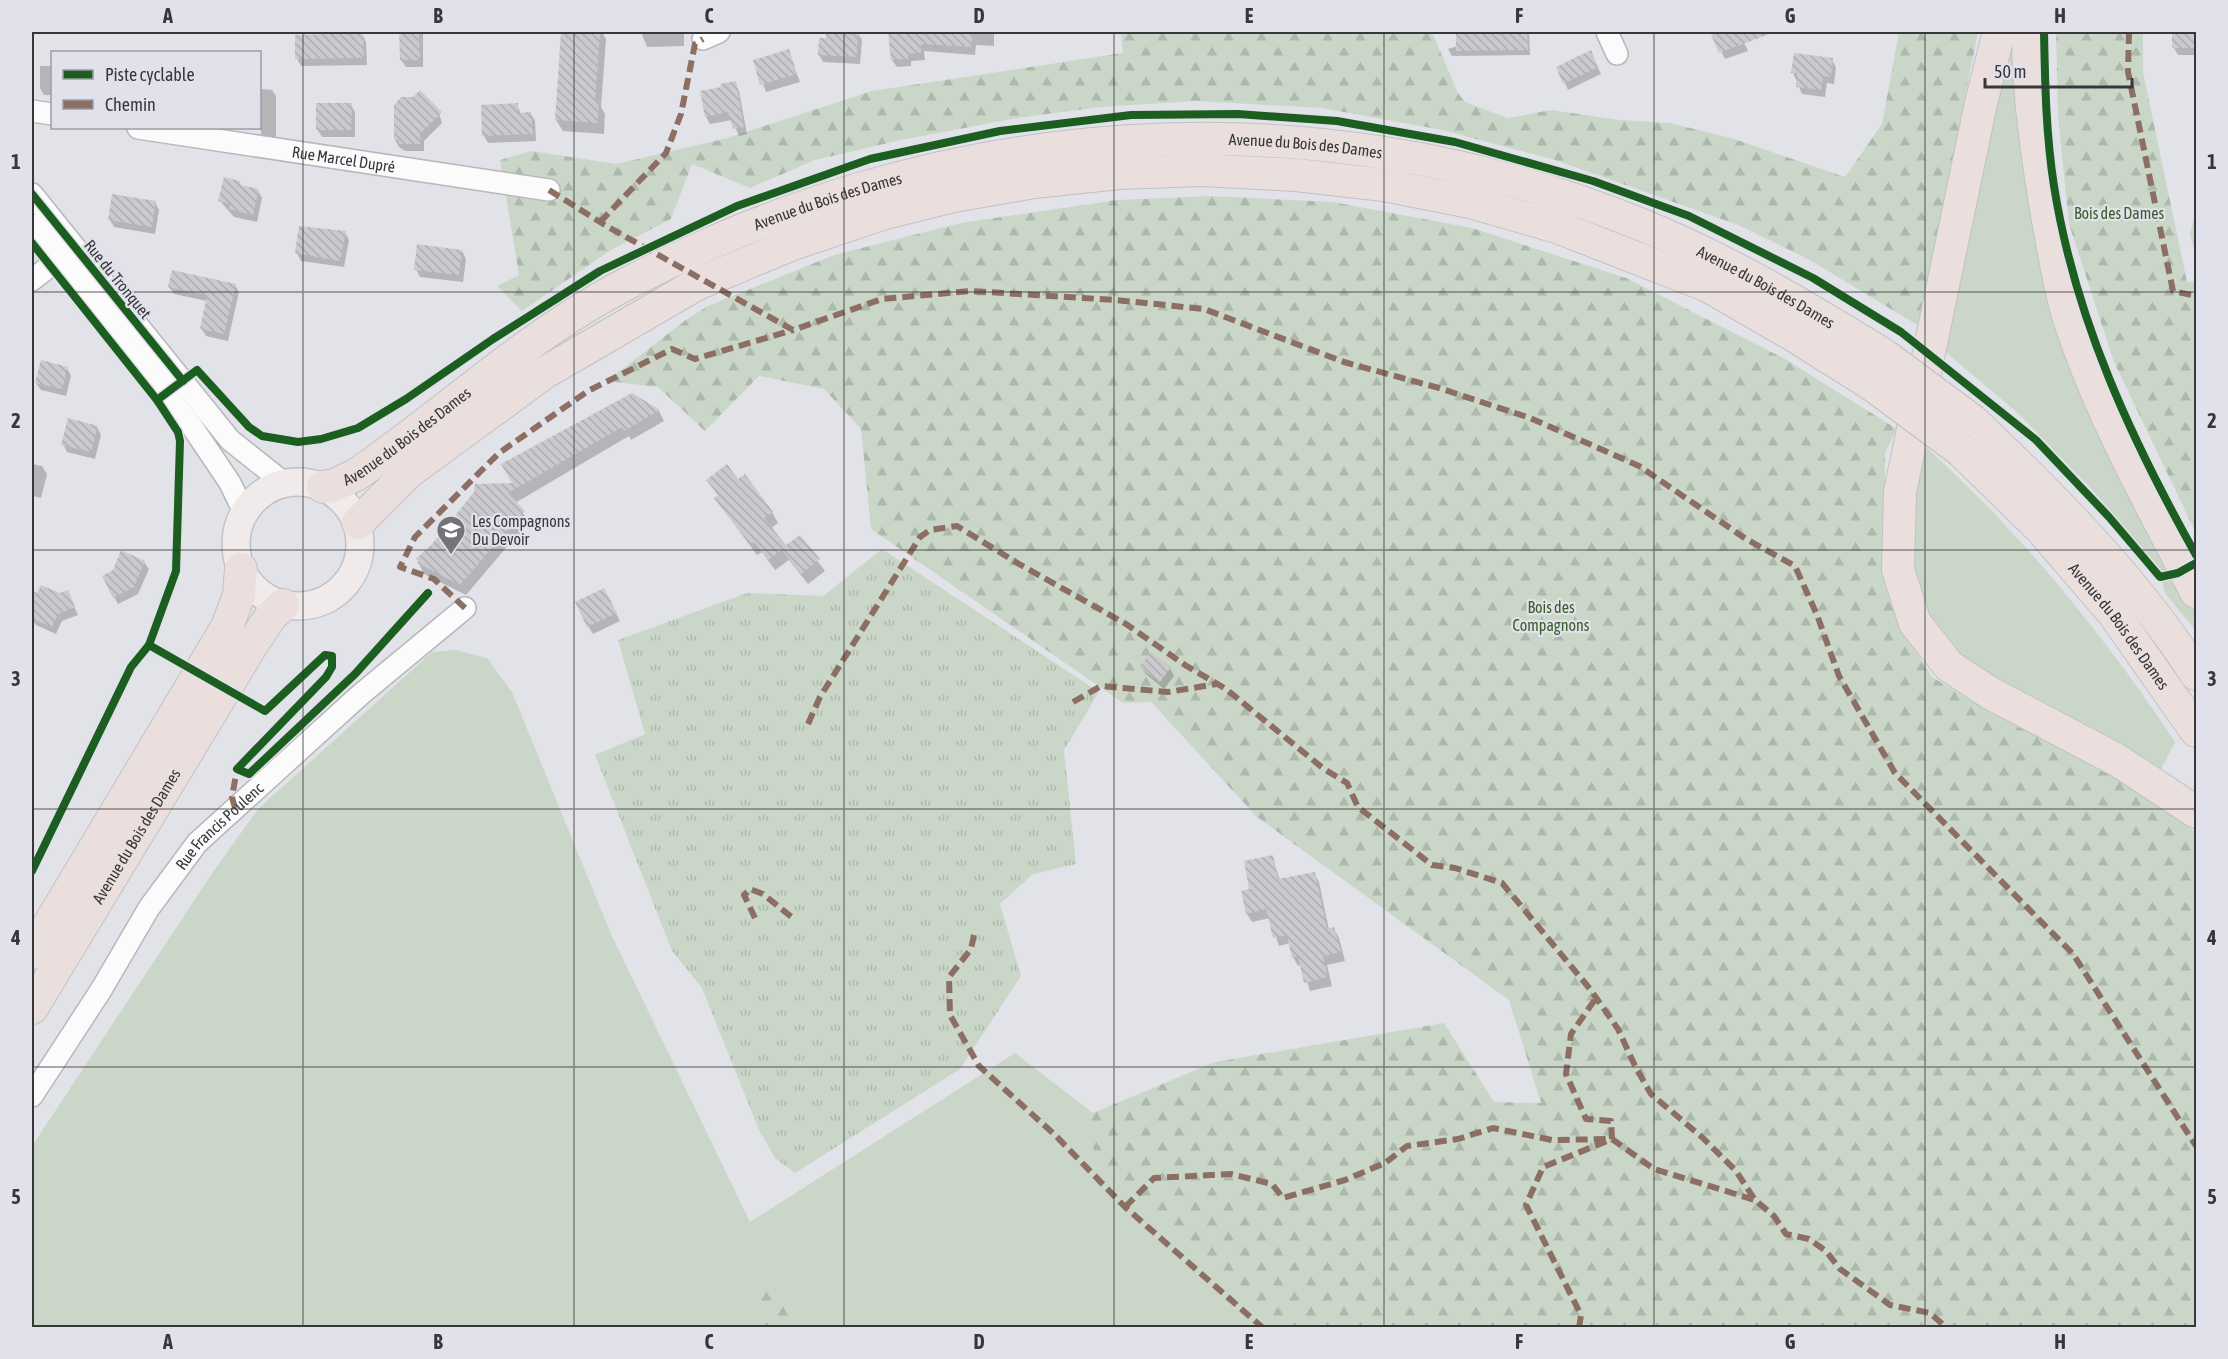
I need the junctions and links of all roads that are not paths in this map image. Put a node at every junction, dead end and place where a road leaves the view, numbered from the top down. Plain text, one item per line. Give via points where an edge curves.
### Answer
1 (1607, 32) edge
2 (1999, 32) edge
3 (2028, 32) edge
4 (1617, 54) dead end
5 (32, 111) edge
6 (51, 114) edge
7 (145, 129) edge
8 (549, 190) dead end
9 (32, 194) edge
10 (32, 225) edge
11 (67, 253) junction
12 (32, 280) edge
13 (284, 483) junction
14 (323, 486) junction
15 (244, 512) junction
16 (358, 523) junction
17 (241, 569) junction
18 (2191, 581) edge
19 (283, 605) junction
20 (465, 608) dead end
21 (2196, 674) edge
22 (2196, 731) edge
23 (2196, 812) edge
24 (32, 953) edge
25 (32, 1008) edge
26 (32, 1096) edge

1 - 4 street
2 - 23 highway via 1900,492 1898,570 1915,623 1949,666 1990,693 2117,760
3 - 18 highway via 2038,163 2067,314 2123,450
5 - 6 street
7 - 8 street, Rue Marcel Dupré
9 - 11 street, Rue du Tronquet
10 - 11 street, Rue du Tronquet
11 - 12 street
11 - 13 street, Rue du Tronquet via 230,440
11 - 15 street, Rue du Tronquet via 191,425 230,483
13 - 14 main road
13 - 15 main road via 261,494
14 - 16 main road via 338,495
14 - 21 highway, Avenue du Bois des Dames, bridge via 344,482 363,470 553,327 681,255 748,226 884,181 1030,150 1176,138 1306,142 1381,152 1510,180 1641,224 1709,254 1798,302 1884,355 1973,421 2053,497 2127,580
15 - 17 main road via 236,538
16 - 19 main road via 358,564 342,589 314,604
16 - 22 highway, Avenue du Bois des Dames, bridge via 410,471 544,373 697,284 790,245 885,213 1034,182 1202,170 1296,175 1384,185 1470,202 1557,227 1708,286 1793,335 1871,384 1960,450 2040,528 2114,614
17 - 19 main road via 251,585
17 - 24 highway, Avenue du Bois des Dames via 239,595 227,627
19 - 25 highway, Avenue du Bois des Dames via 253,643
20 - 26 street, Rue Francis Poulenc via 360,695 197,843 149,908

